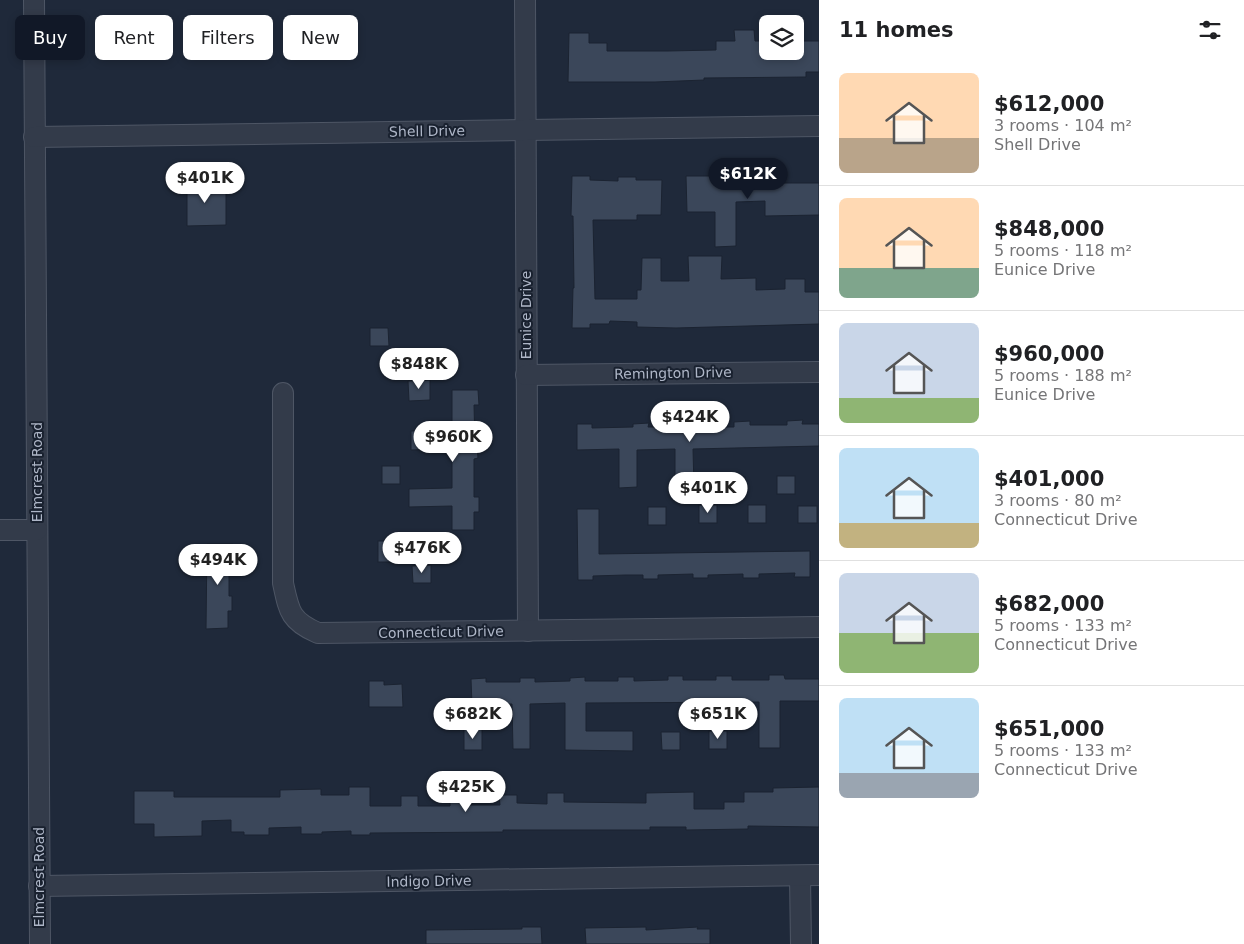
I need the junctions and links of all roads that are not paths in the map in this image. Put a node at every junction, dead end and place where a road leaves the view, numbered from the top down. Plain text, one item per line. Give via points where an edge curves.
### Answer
1 (34, 0) edge
2 (525, 0) edge
3 (819, 126) edge
4 (525, 130) junction
5 (34, 137) junction
6 (819, 372) edge
7 (526, 375) junction
8 (282, 393) dead end
9 (0, 530) edge
10 (38, 530) junction
11 (819, 627) edge
12 (528, 631) junction
13 (809, 875) edge
14 (39, 886) junction
15 (40, 944) edge
16 (801, 944) edge

1 - 5 street, Elmcrest Road
2 - 4 street, Eunice Drive
3 - 4 street, Shell Drive
4 - 5 street, Shell Drive
4 - 7 street, Eunice Drive
5 - 10 street, Elmcrest Road
6 - 7 street, Remington Drive
7 - 12 street, Eunice Drive
8 - 12 street, Connecticut Drive via 283,583 287,603 302,626 318,633
9 - 10 street
10 - 14 street, Elmcrest Road
11 - 12 street, Connecticut Drive
13 - 14 street, Indigo Drive
13 - 16 street
14 - 15 street, Elmcrest Road

